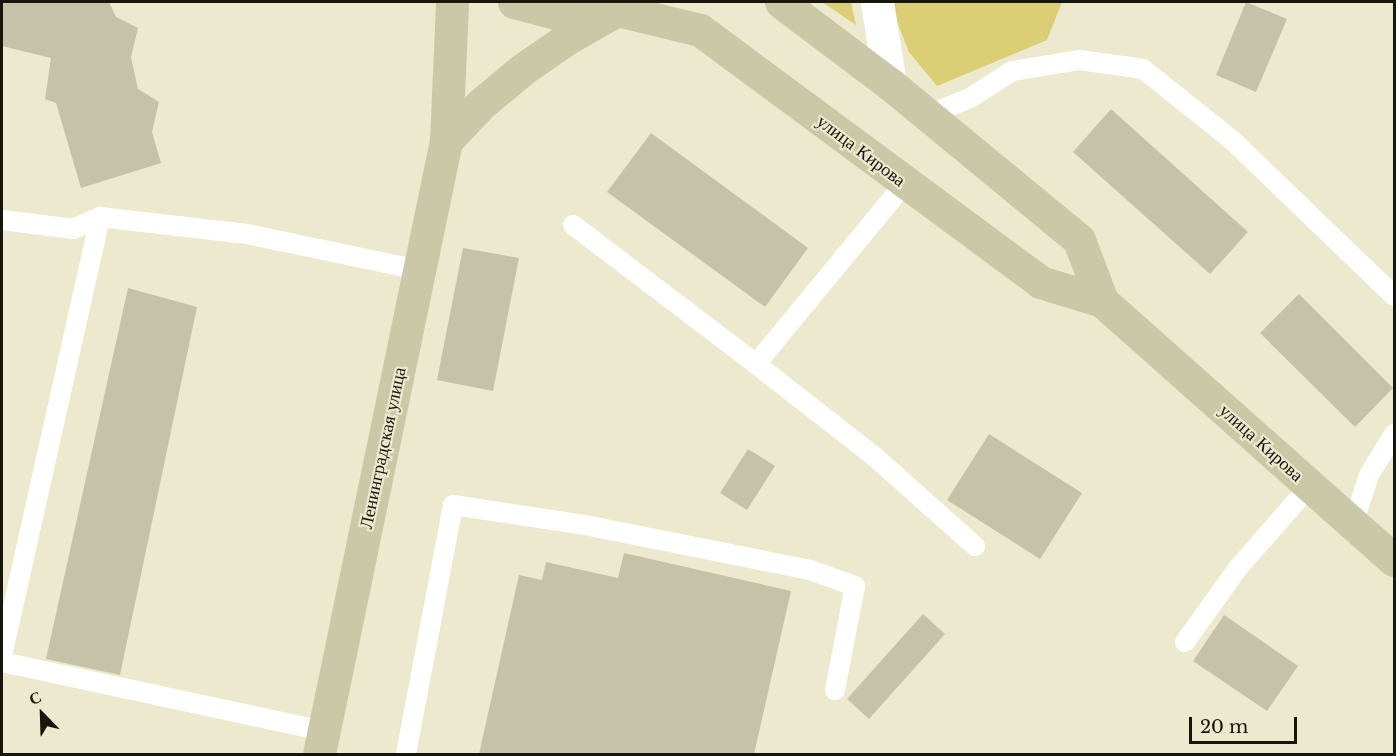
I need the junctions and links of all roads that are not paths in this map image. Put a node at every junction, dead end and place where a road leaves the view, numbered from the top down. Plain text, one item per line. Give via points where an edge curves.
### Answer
1 (452, 2) edge
2 (514, 2) edge
3 (781, 2) edge
4 (877, 2) edge
5 (626, 6) edge
6 (890, 84) junction
7 (928, 115) junction
8 (446, 141) junction
9 (905, 183) junction
10 (100, 217) junction
11 (2, 220) edge
12 (573, 225) dead end
13 (420, 270) junction
14 (1395, 296) edge
15 (1102, 301) junction
16 (756, 364) junction
17 (1395, 434) edge
18 (1309, 487) junction
19 (1353, 525) junction
20 (975, 546) dead end
21 (1395, 560) edge
22 (1185, 642) dead end
23 (2, 656) edge
24 (2, 662) edge
25 (835, 690) dead end
26 (322, 743) edge
27 (406, 754) edge

1 - 8 main road, Ленинградская улица
2 - 5 main road via 567,16
3 - 6 main road, улица Кирова
4 - 6 street
5 - 8 main road via 523,69 481,104
5 - 9 main road, улица Кирова via 700,30
6 - 7 main road, улица Кирова
7 - 14 lane via 969,98 1012,71 1080,60 1143,69 1232,140
7 - 15 main road, улица Кирова via 1078,240
8 - 13 main road, Ленинградская улица
9 - 15 main road, улица Кирова via 1040,282
9 - 16 lane
10 - 11 lane via 73,229
10 - 13 lane via 247,234
10 - 23 lane
12 - 16 lane
13 - 26 main road, Ленинградская улица
15 - 18 main road, улица Кирова
16 - 20 lane via 874,457
17 - 19 lane via 1370,475
18 - 19 main road, улица Кирова
18 - 22 lane via 1238,568
19 - 21 main road, улица Кирова
24 - 26 lane
25 - 27 lane via 855,586 810,570 585,525 453,505

